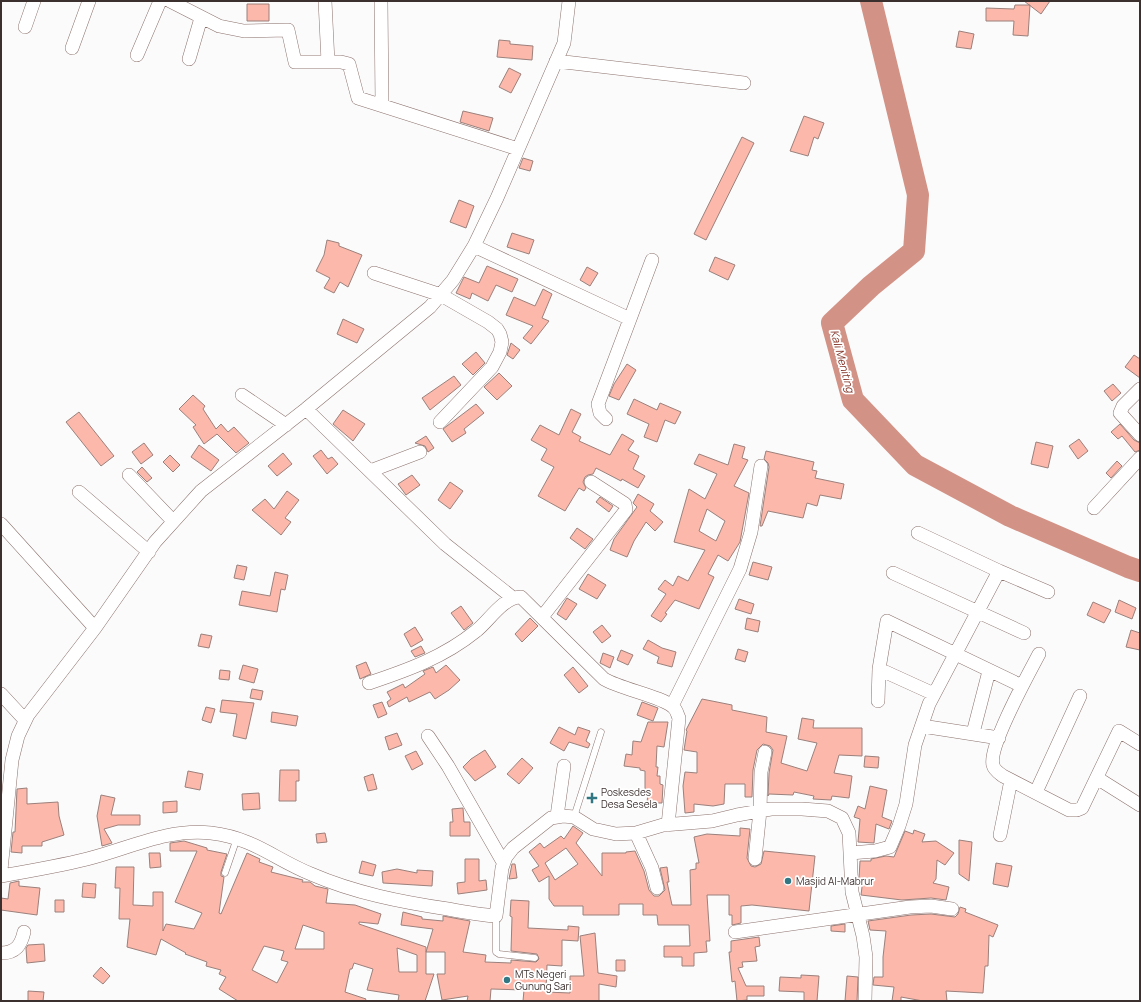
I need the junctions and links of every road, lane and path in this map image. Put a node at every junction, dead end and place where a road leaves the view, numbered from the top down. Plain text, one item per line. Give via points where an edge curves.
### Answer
1 (34, 1) edge
2 (89, 1) edge
3 (160, 1) edge
4 (170, 1) edge
5 (325, 1) edge
6 (381, 1) edge
7 (569, 1) edge
8 (201, 18) junction
9 (25, 27) dead end
10 (72, 48) dead end
11 (137, 55) dead end
12 (189, 60) dead end
13 (556, 61) junction
14 (328, 62) junction
15 (744, 83) dead end
16 (382, 104) junction
17 (518, 149) junction
18 (474, 246) junction
19 (652, 260) dead end
20 (374, 272) dead end
21 (441, 295) junction
22 (630, 319) junction
23 (1140, 389) edge
24 (242, 395) dead end
25 (306, 409) junction
26 (606, 419) dead end
27 (440, 422) dead end
28 (286, 425) junction
29 (1140, 435) edge
30 (420, 452) dead end
31 (1140, 458) edge
32 (761, 466) dead end
33 (370, 471) junction
34 (129, 475) dead end
35 (591, 482) dead end
36 (79, 492) dead end
37 (1094, 508) dead end
38 (173, 521) junction
39 (1, 524) edge
40 (918, 533) dead end
41 (149, 552) junction
42 (999, 571) junction
43 (893, 573) dead end
44 (1048, 592) dead end
45 (513, 598) junction
46 (978, 612) junction
47 (542, 617) junction
48 (95, 628) junction
49 (1024, 632) dead end
50 (956, 654) junction
51 (1039, 654) dead end
52 (879, 669) junction
53 (989, 670) junction
54 (369, 683) dead end
55 (1022, 686) junction
56 (1, 694) edge
57 (934, 694) junction
58 (1080, 696) dead end
59 (878, 701) dead end
60 (672, 706) junction
61 (25, 720) junction
62 (922, 726) junction
63 (601, 732) dead end
64 (973, 733) junction
65 (428, 736) dead end
66 (999, 738) junction
67 (1140, 744) edge
68 (765, 752) dead end
69 (564, 766) dead end
70 (5, 777) edge
71 (1097, 778) junction
72 (1011, 780) junction
73 (1036, 792) junction
74 (1140, 805) edge
75 (760, 810) junction
76 (557, 816) junction
77 (574, 818) junction
78 (668, 825) junction
79 (636, 833) junction
80 (1000, 835) dead end
81 (238, 838) junction
82 (850, 852) junction
83 (755, 859) dead end
84 (503, 862) junction
85 (1, 870) edge
86 (225, 873) dead end
87 (1, 876) edge
88 (657, 888) dead end
89 (952, 909) dead end
90 (857, 914) junction
91 (496, 916) junction
92 (24, 932) dead end
93 (735, 932) dead end
94 (1, 953) edge
95 (535, 958) dead end
96 (865, 1001) edge

1 - 9 street
2 - 10 street
3 - 11 street
4 - 8 street
5 - 14 street
6 - 16 street
7 - 13 street via 564,43
8 - 12 street
8 - 14 street via 219,26 244,31 288,30 294,62
13 - 15 street
13 - 17 street
14 - 16 street via 349,64 358,98
16 - 17 street
17 - 18 street
18 - 21 street
18 - 22 street
19 - 22 street
20 - 21 street
21 - 25 street via 430,307
21 - 27 street via 498,329 502,342 492,366
22 - 26 street via 598,404
23 - 29 street via 1123,406 1120,413
24 - 28 street
25 - 28 street
25 - 33 street
28 - 38 street via 201,491
30 - 33 street
31 - 37 street
32 - 60 street via 751,532 740,569
33 - 45 street via 445,544
34 - 38 street
35 - 47 street via 625,504 626,510
36 - 41 street
38 - 41 street
39 - 48 street
40 - 42 street
41 - 48 street
42 - 44 street
42 - 46 street
43 - 46 street
45 - 47 street via 525,599
45 - 54 street via 458,646 418,667
46 - 49 street
46 - 50 street
47 - 60 street via 604,679 615,686
48 - 61 street
50 - 52 street via 887,621
50 - 53 street
50 - 57 street
51 - 55 street
52 - 57 street
52 - 59 street
53 - 55 street
53 - 64 street
55 - 66 street
56 - 61 street
57 - 62 street
58 - 73 street
60 - 78 street via 679,718
61 - 70 street
62 - 64 street
62 - 82 street via 916,745 906,804 890,847 875,851
63 - 77 lane
64 - 66 street
65 - 84 street
66 - 72 street via 993,754 993,765 1003,776
67 - 71 street via 1119,731
68 - 75 street via 761,772
69 - 76 street
70 - 85 street
71 - 73 street via 1082,808 1077,810 1069,810
71 - 74 street
72 - 73 street
72 - 80 street
75 - 78 street via 712,821
75 - 82 street via 802,808 833,812 842,818 848,828
75 - 83 street
76 - 77 street
76 - 84 street via 546,820 513,848
77 - 79 street via 606,833
78 - 79 street
79 - 88 street via 652,868
81 - 86 lane
81 - 87 street via 210,833 167,835 88,859
81 - 91 street via 299,869 356,891 404,902
82 - 90 street via 852,892
84 - 91 street
89 - 90 street via 910,907
90 - 93 street
90 - 96 street via 866,957
91 - 95 lane via 496,952
92 - 94 street via 16,950

